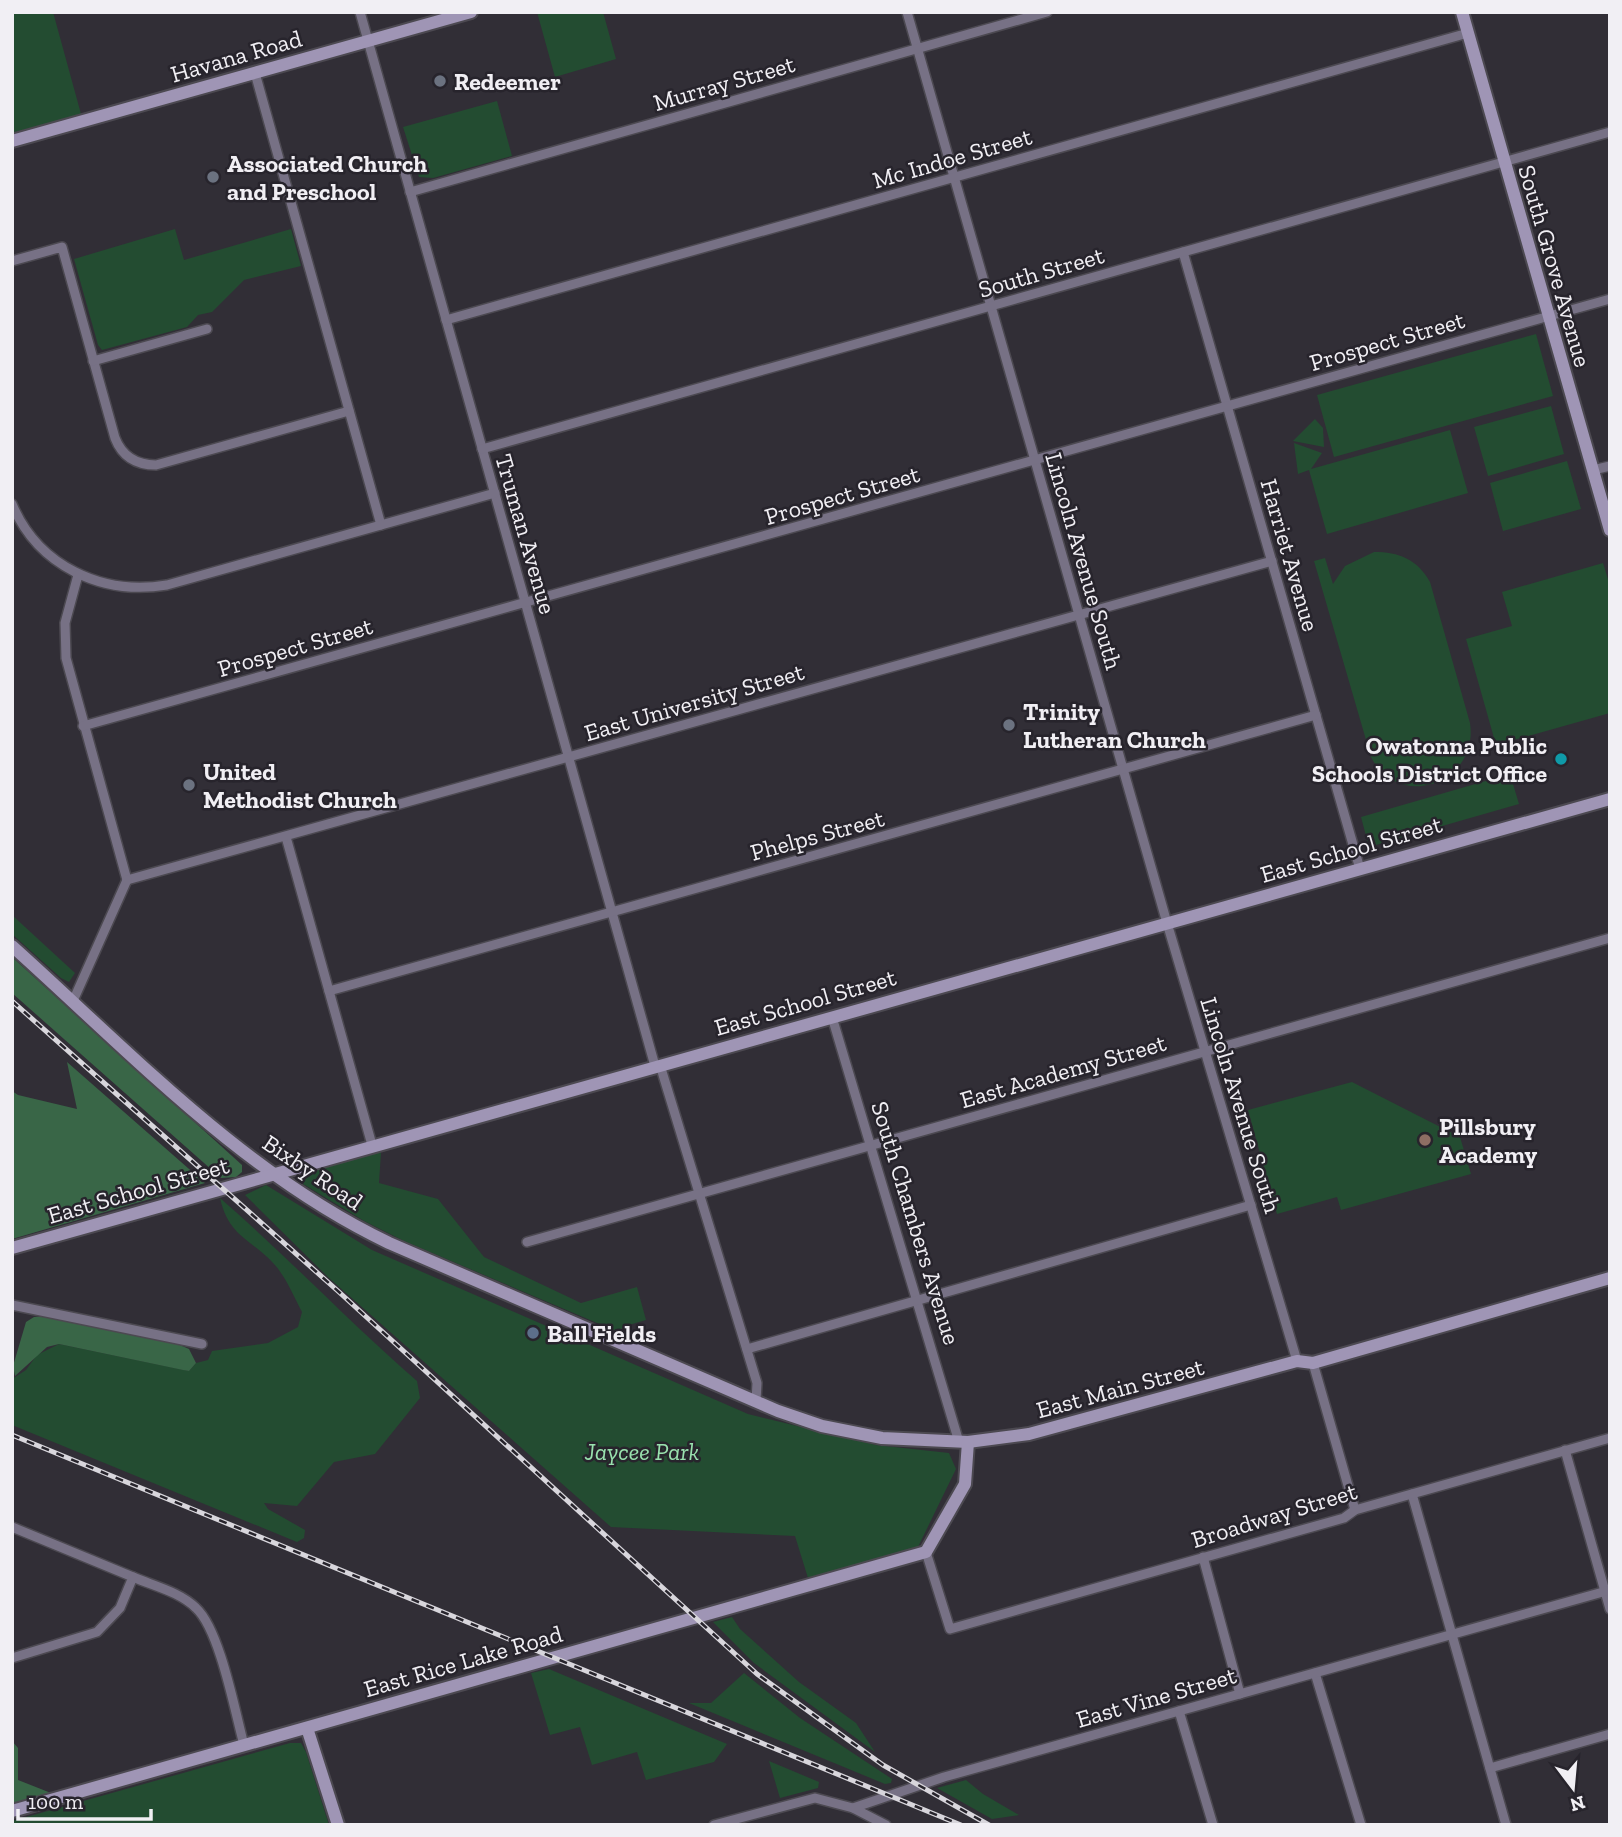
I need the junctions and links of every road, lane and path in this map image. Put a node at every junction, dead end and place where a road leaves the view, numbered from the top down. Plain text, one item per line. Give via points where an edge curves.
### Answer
1 (360, 12) edge
2 (471, 12) edge
3 (907, 12) edge
4 (1047, 12) edge
5 (1462, 12) edge
6 (1468, 33) junction
7 (369, 41) junction
8 (918, 49) junction
9 (255, 73) junction
10 (1610, 132) edge
11 (12, 141) edge
12 (1503, 162) junction
13 (954, 177) junction
14 (411, 192) junction
15 (1183, 252) junction
16 (12, 261) edge
17 (1610, 299) edge
18 (991, 306) junction
19 (1549, 316) junction
20 (446, 320) junction
21 (208, 329) dead end
22 (93, 361) junction
23 (1228, 407) junction
24 (349, 411) junction
25 (482, 449) junction
26 (1035, 461) junction
27 (1610, 466) edge
28 (1592, 470) junction
29 (495, 493) junction
30 (12, 505) edge
31 (381, 525) junction
32 (1610, 530) edge
33 (1272, 561) junction
34 (78, 575) junction
35 (525, 603) junction
36 (1079, 615) junction
37 (1316, 715) junction
38 (83, 726) junction
39 (569, 757) junction
40 (1123, 769) junction
41 (1610, 799) edge
42 (286, 836) junction
43 (1360, 869) junction
44 (127, 880) junction
45 (612, 912) junction
46 (1167, 923) junction
47 (1610, 938) edge
48 (12, 946) edge
49 (329, 991) junction
50 (73, 1001) junction
51 (832, 1017) junction
52 (1205, 1052) junction
53 (658, 1066) junction
54 (871, 1145) junction
55 (372, 1146) junction
56 (272, 1173) junction
57 (698, 1193) junction
58 (1251, 1205) junction
59 (527, 1242) dead end
60 (12, 1248) edge
61 (1610, 1278) edge
62 (916, 1300) junction
63 (12, 1305) edge
64 (202, 1344) dead end
65 (747, 1349) junction
66 (642, 1352) joint
67 (1297, 1361) junction
68 (1313, 1363) junction
69 (756, 1401) junction
70 (1610, 1438) edge
71 (963, 1442) junction
72 (1565, 1450) junction
73 (1412, 1494) junction
74 (1355, 1510) junction
75 (12, 1527) edge
76 (926, 1552) junction
77 (1203, 1557) junction
78 (133, 1577) junction
79 (1607, 1591) edge
80 (1610, 1609) edge
81 (1451, 1634) junction
82 (12, 1658) edge
83 (1315, 1673) junction
84 (1240, 1694) junction
85 (1180, 1711) junction
86 (307, 1728) junction
87 (1610, 1734) edge
88 (244, 1745) junction
89 (1490, 1768) junction
90 (853, 1808) junction
91 (12, 1811) edge
92 (747, 1820) edge
93 (886, 1824) edge
94 (338, 1825) edge
95 (713, 1825) edge
96 (1213, 1825) edge
97 (1361, 1825) edge
98 (1506, 1825) edge

1 - 7 street, Truman Avenue
2 - 7 street, Havana Road
3 - 8 street, Lincoln Avenue South
4 - 8 street, Murray Street
5 - 6 street, South Grove Avenue
6 - 12 street, South Grove Avenue
6 - 13 street, Mc Indoe Street
7 - 9 street, Havana Road
7 - 14 street, Truman Avenue
8 - 13 street, Lincoln Avenue South
8 - 14 street, Murray Street
9 - 11 street, Havana Road
9 - 24 street
10 - 12 street, South Street
12 - 15 street, South Street
12 - 19 street, South Grove Avenue
13 - 18 street, Lincoln Avenue South
13 - 20 street, Mc Indoe Street
14 - 20 street, Truman Avenue
15 - 18 street, South Street
15 - 23 street, Harriet Avenue
16 - 22 street via 62,247
17 - 19 street, Prospect Street
18 - 25 street, South Street
18 - 26 street, Lincoln Avenue South
19 - 23 street, Prospect Street
19 - 28 street, South Grove Avenue
20 - 25 street, Truman Avenue
21 - 22 street
22 - 24 street via 118,445 130,459 147,465
23 - 26 street, Prospect Street
23 - 33 street, Harriet Avenue
24 - 31 street
25 - 29 street, Truman Avenue
26 - 35 street, Prospect Street
26 - 36 street, Lincoln Avenue South
27 - 28 street
28 - 32 street, South Grove Avenue
29 - 31 street
29 - 35 street, Truman Avenue
30 - 34 street via 45,552
31 - 34 street via 153,587 117,587
33 - 36 street, East University Street
33 - 37 street, Harriet Avenue
34 - 38 street via 68,603 64,638
35 - 38 street, Prospect Street
35 - 39 street, Truman Avenue
36 - 39 street, East University Street
36 - 40 street, Lincoln Avenue South
37 - 40 street, Phelps Street
37 - 43 street, Harriet Avenue
38 - 44 street
39 - 42 street, East University Street
39 - 45 street, Truman Avenue
40 - 45 street, Phelps Street
40 - 46 street, Lincoln Avenue South
41 - 43 street, East School Street
42 - 44 street, East University Street
42 - 49 street
43 - 46 street, East School Street
44 - 50 street
45 - 49 street, Phelps Street
45 - 53 street, Truman Avenue
46 - 51 street, East School Street
46 - 52 street, Lincoln Avenue South
47 - 52 street, East Academy Street
48 - 50 street, Bixby Road
49 - 55 street
50 - 56 street, Bixby Road via 211,1125
51 - 53 street, East School Street
51 - 54 street, South Chambers Avenue
52 - 54 street, East Academy Street
52 - 58 street, Lincoln Avenue South
53 - 55 street, East School Street
53 - 57 street, Truman Avenue
54 - 57 street, East Academy Street
54 - 62 street, South Chambers Avenue
55 - 56 street, East School Street
56 - 60 street, East School Street
56 - 66 street, Bixby Road via 372,1235
57 - 59 street, East Academy Street
57 - 65 street, Truman Avenue
58 - 62 street
58 - 67 street, Lincoln Avenue South
61 - 68 street, East Main Street
62 - 65 street
62 - 71 street, South Chambers Avenue
63 - 64 street
65 - 69 street, Truman Avenue via 757,1383
66 - 69 street, East Main Street
67 - 68 street, East Main Street
67 - 71 street, East Main Street via 1057,1428
68 - 74 street
69 - 71 street, East Main Street via 852,1433
70 - 72 street, Broadway Street
71 - 76 street, South Chambers Avenue via 965,1484
72 - 73 street, Broadway Street
72 - 79 street
73 - 74 street, Broadway Street
73 - 81 street
74 - 77 street, Broadway Street via 1344,1518
75 - 78 street
76 - 77 street, Broadway Street via 950,1629
76 - 86 street, East Rice Lake Road
77 - 84 street
78 - 82 street via 120,1608 97,1632
78 - 88 street via 187,1600 202,1614 213,1635
79 - 80 street
79 - 81 street, East Vine Street
81 - 83 street, East Vine Street
81 - 89 street
83 - 84 street, East Vine Street
83 - 97 street
84 - 85 street, East Vine Street
85 - 90 street, East Vine Street via 944,1777
85 - 96 street
86 - 88 street, East Rice Lake Road
86 - 94 street
87 - 89 street
88 - 91 street, East Rice Lake Road
89 - 98 street
90 - 92 street via 815,1798
90 - 93 street
92 - 95 street

